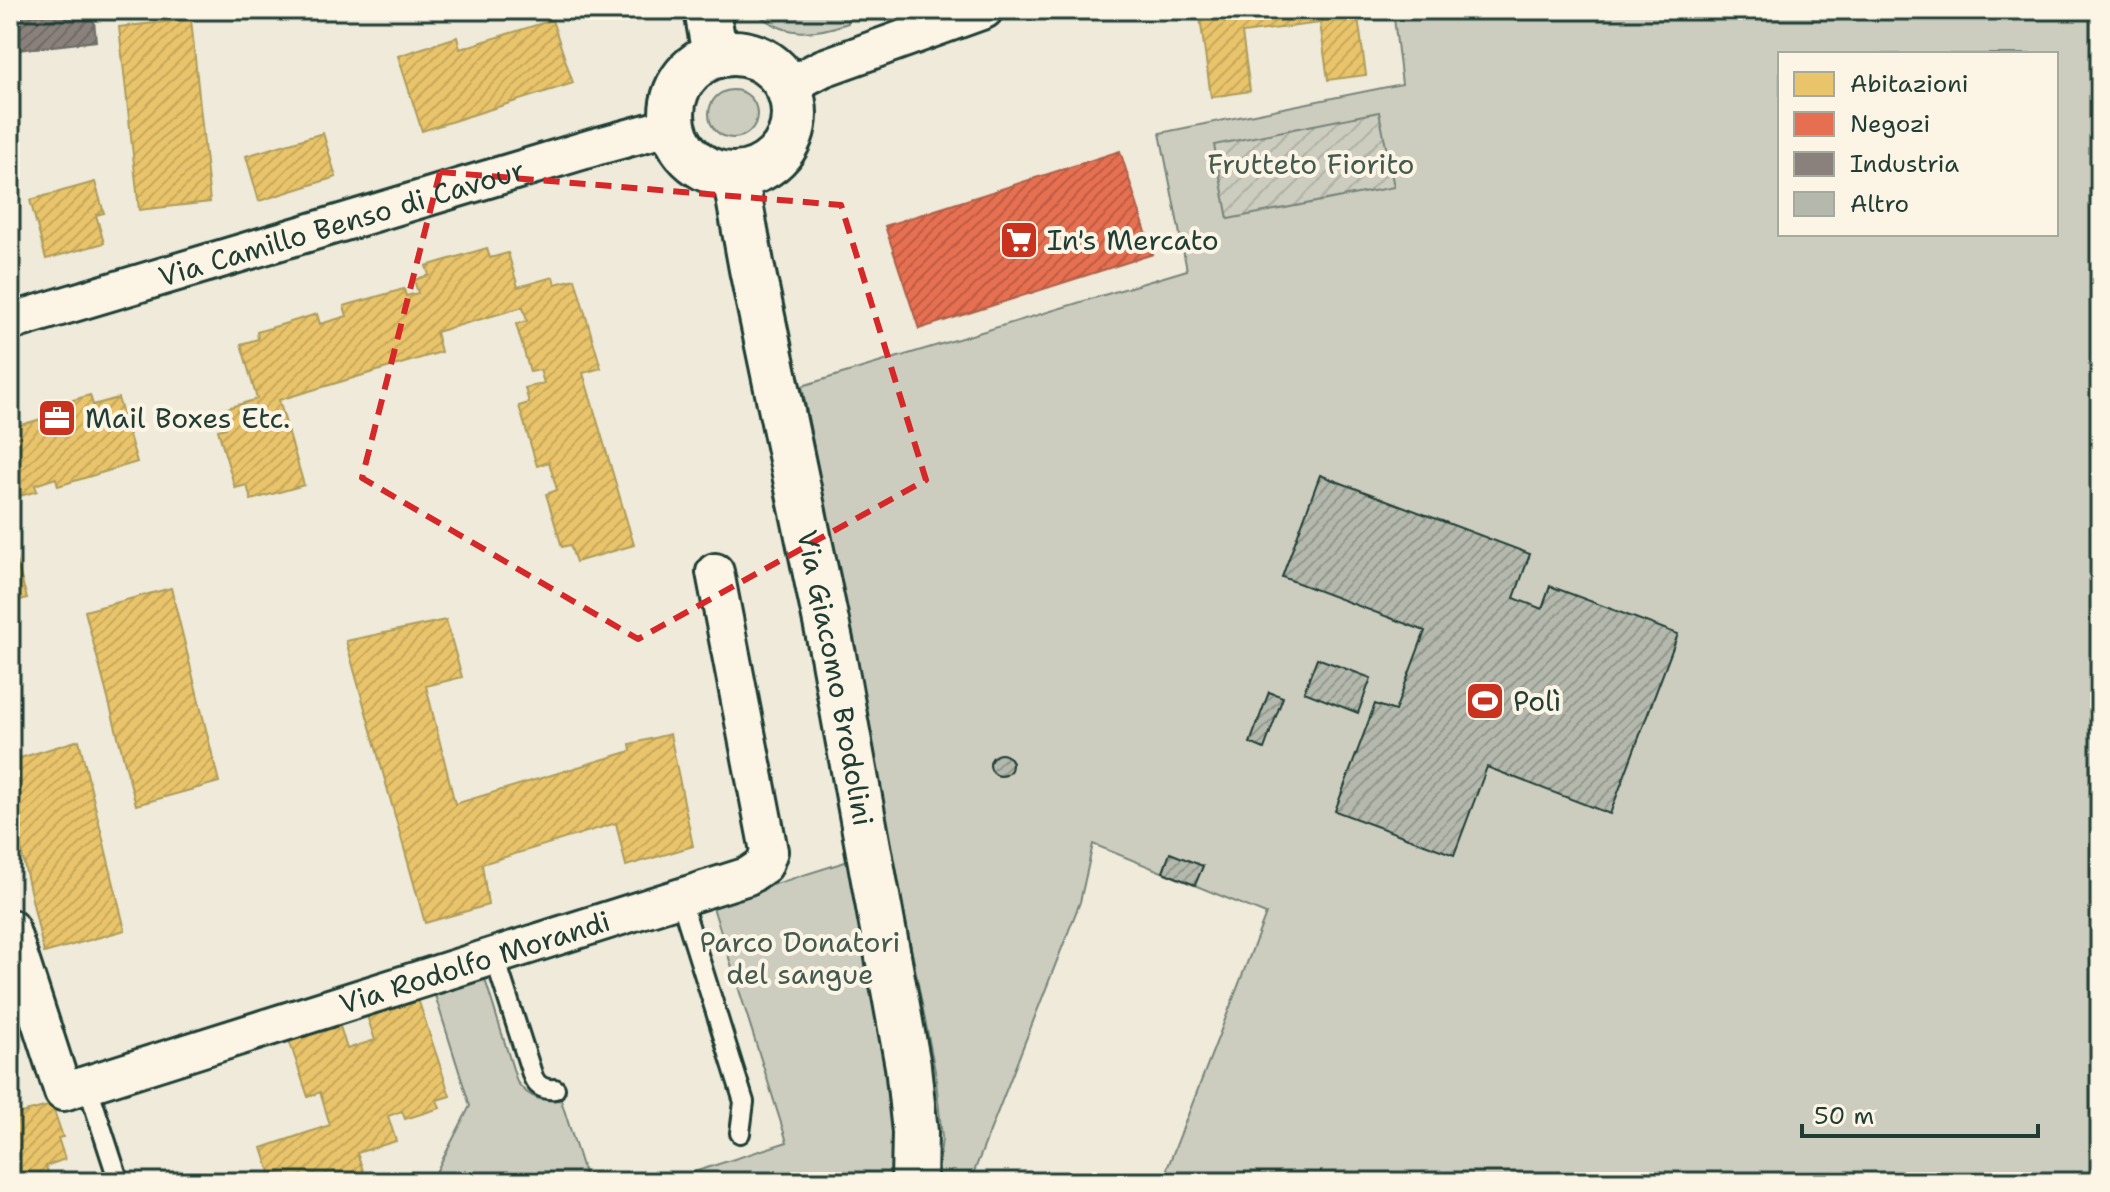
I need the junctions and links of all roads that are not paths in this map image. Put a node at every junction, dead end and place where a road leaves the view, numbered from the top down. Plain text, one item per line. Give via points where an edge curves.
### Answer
1 (707, 10) edge
2 (984, 10) edge
3 (715, 55) junction
4 (788, 86) junction
5 (672, 126) junction
6 (735, 176) junction
7 (10, 322) edge
8 (715, 572) dead end
9 (680, 897) junction
10 (10, 928) edge
11 (494, 955) junction
12 (87, 1084) junction
13 (555, 1089) dead end
14 (740, 1133) dead end
15 (119, 1182) edge
16 (914, 1182) edge

1 - 3 street
2 - 4 street via 823,68
3 - 4 street via 749,55 765,62
3 - 5 street via 680,82
4 - 6 street via 794,103 790,138 768,165
5 - 6 street via 677,142 701,168
5 - 7 street, Via Camillo Benso di Cavour
6 - 16 street, Via Giacomo Brodolini via 833,655 908,1066
8 - 9 street, Via Rodolfo Morandi via 769,851 764,865 748,876
9 - 11 street, Via Rodolfo Morandi
9 - 14 lane via 744,1102
10 - 12 street, Via Rodolfo Morandi via 63,1092
11 - 12 street, Via Rodolfo Morandi
11 - 13 lane via 533,1077 542,1087
12 - 15 lane

